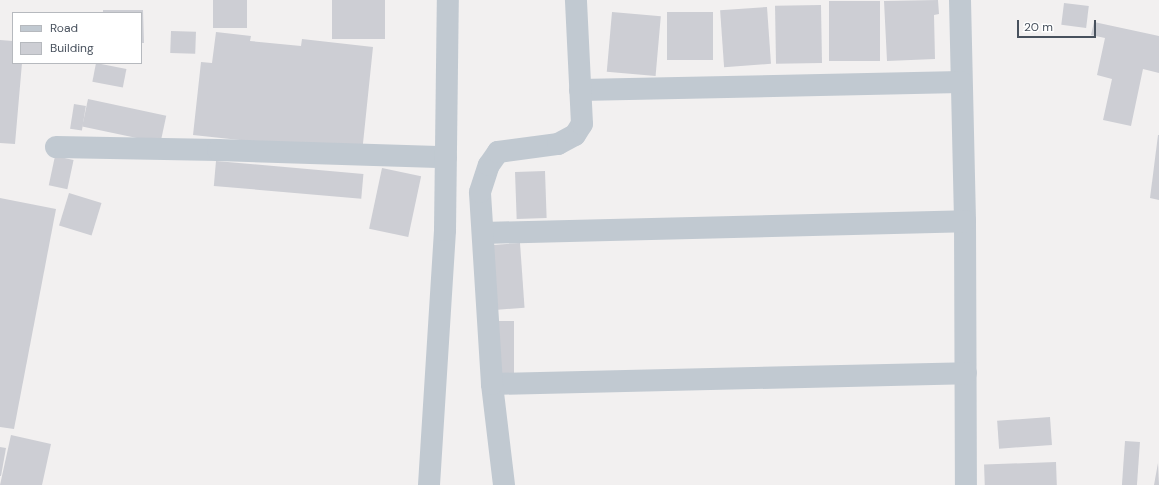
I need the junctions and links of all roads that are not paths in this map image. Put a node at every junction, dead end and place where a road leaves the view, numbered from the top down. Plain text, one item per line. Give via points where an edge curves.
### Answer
1 (448, 0) edge
2 (576, 0) edge
3 (960, 0) edge
4 (961, 82) junction
5 (580, 90) junction
6 (56, 147) dead end
7 (446, 157) junction
8 (965, 221) junction
9 (483, 233) junction
10 (966, 373) junction
11 (492, 384) junction
12 (429, 485) edge
13 (504, 485) edge
14 (966, 485) edge

1 - 7 lane
2 - 5 lane
3 - 4 lane
4 - 5 lane
4 - 8 lane
5 - 9 lane via 582,124 575,136 558,144 498,152 489,165 480,192
6 - 7 lane
7 - 12 lane
8 - 9 lane
8 - 10 lane
9 - 11 lane
10 - 11 lane
10 - 14 lane
11 - 13 lane

